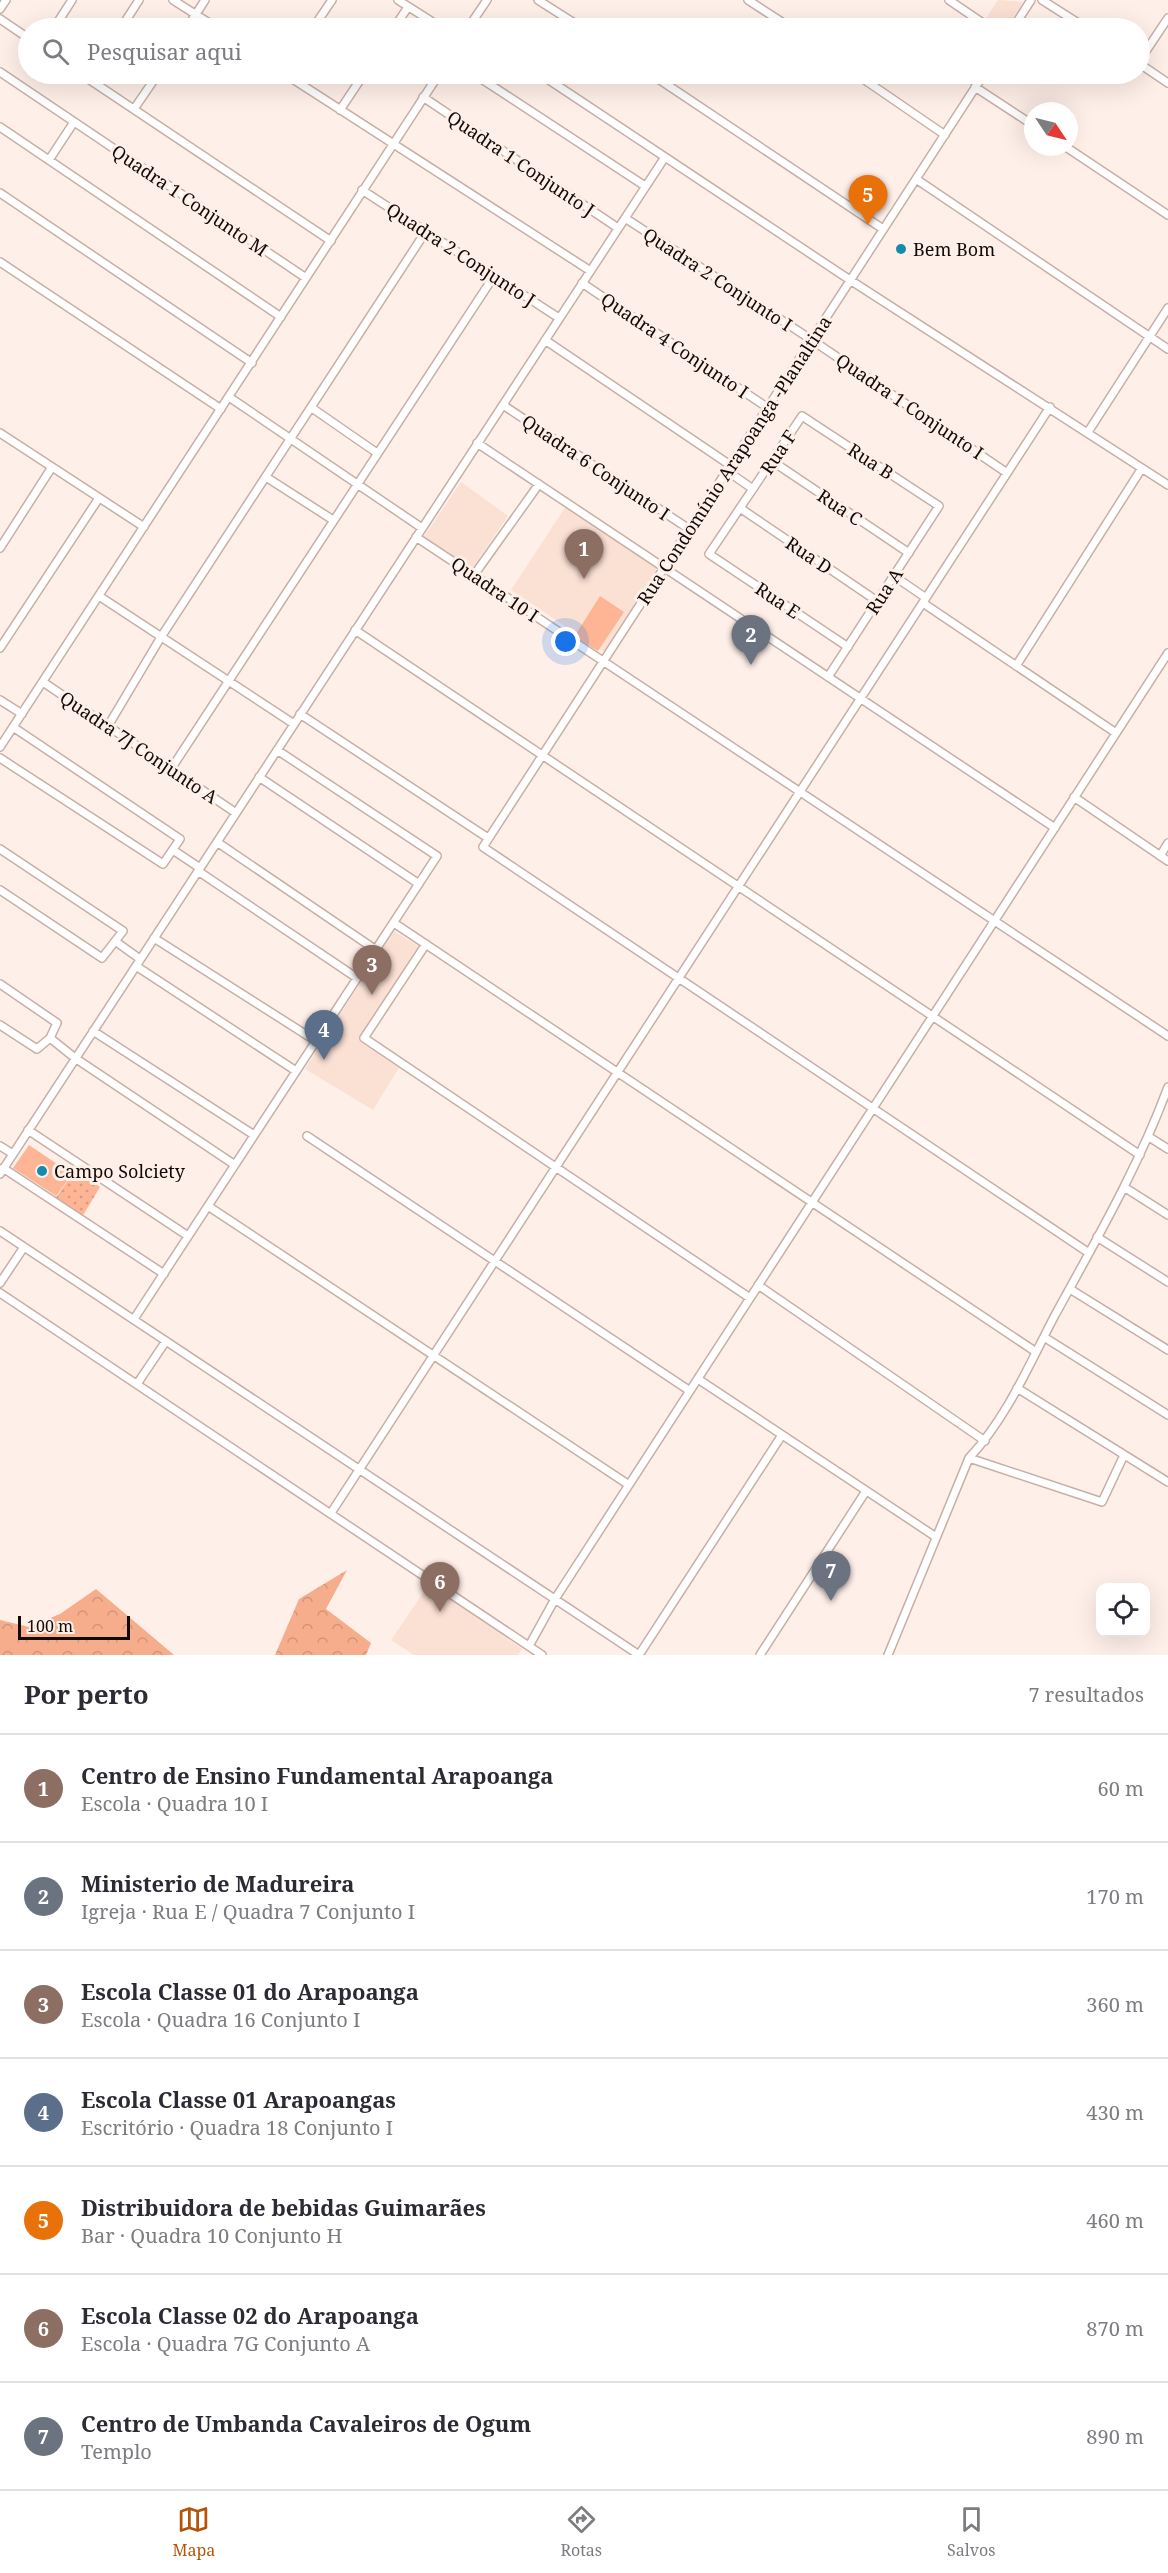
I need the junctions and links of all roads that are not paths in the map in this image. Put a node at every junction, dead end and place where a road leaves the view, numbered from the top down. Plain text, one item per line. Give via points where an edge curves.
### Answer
1 (6, 0) edge
2 (72, 0) edge
3 (140, 0) edge
4 (173, 0) edge
5 (205, 0) edge
6 (332, 0) edge
7 (398, 0) edge
8 (487, 0) edge
9 (538, 0) edge
10 (748, 0) edge
11 (949, 0) edge
12 (1031, 0) edge
13 (1042, 0) edge
14 (408, 7) junction
15 (0, 9) edge
16 (196, 15) junction
17 (60, 18) edge
18 (128, 18) edge
19 (194, 18) edge
20 (201, 18) edge
21 (320, 18) edge
22 (401, 18) edge
23 (426, 18) edge
24 (476, 18) edge
25 (566, 18) edge
26 (776, 18) edge
27 (975, 18) edge
28 (1019, 18) edge
29 (1070, 18) edge
30 (1168, 18) edge
31 (0, 19) edge
32 (18, 31) edge
33 (1150, 46) edge
34 (1150, 69) edge
35 (0, 72) edge
36 (1168, 82) edge
37 (101, 84) edge
38 (151, 84) edge
39 (300, 84) edge
40 (357, 84) edge
41 (432, 84) edge
42 (489, 84) edge
43 (555, 84) edge
44 (666, 84) edge
45 (871, 84) edge
46 (977, 84) edge
47 (975, 87) junction
48 (423, 97) junction
49 (134, 109) junction
50 (340, 110) junction
51 (1024, 119) edge
52 (74, 122) junction
53 (0, 127) edge
54 (945, 135) junction
55 (394, 144) junction
56 (1078, 155) edge
57 (664, 157) junction
58 (50, 160) junction
59 (916, 180) junction
60 (645, 186) junction
61 (362, 190) junction
62 (0, 193) edge
63 (1168, 215) edge
64 (625, 218) junction
65 (618, 228) junction
66 (884, 229) junction
67 (426, 231) junction
68 (331, 241) junction
69 (0, 262) edge
70 (589, 270) junction
71 (494, 276) junction
72 (306, 278) junction
73 (850, 280) junction
74 (582, 283) junction
75 (1168, 308) edge
76 (281, 317) junction
77 (559, 318) junction
78 (1150, 337) junction
79 (545, 340) junction
80 (812, 340) junction
81 (1168, 349) edge
82 (252, 363) junction
83 (229, 397) junction
84 (503, 405) junction
85 (1050, 407) junction
86 (312, 408) junction
87 (768, 408) junction
88 (221, 409) junction
89 (802, 416) joint
90 (1088, 432) junction
91 (1, 436) edge
92 (291, 440) junction
93 (477, 443) junction
94 (376, 453) junction
95 (772, 461) junction
96 (52, 467) junction
97 (728, 468) junction
98 (1142, 468) junction
99 (1007, 473) junction
100 (266, 477) junction
101 (357, 484) junction
102 (539, 484) junction
103 (1168, 485) edge
104 (753, 489) junction
105 (99, 498) junction
106 (939, 506) joint
107 (740, 508) junction
108 (333, 520) junction
109 (144, 527) junction
110 (422, 528) junction
111 (689, 529) junction
112 (416, 537) junction
113 (0, 548) edge
114 (909, 553) junction
115 (709, 554) joint
116 (664, 567) junction
117 (474, 575) junction
118 (894, 576) junction
119 (99, 596) junction
120 (877, 601) junction
121 (924, 601) junction
122 (355, 630) junction
123 (161, 637) junction
124 (848, 646) junction
125 (0, 648) edge
126 (1168, 653) edge
127 (603, 661) junction
128 (1016, 666) junction
129 (828, 677) junction
130 (228, 681) junction
131 (43, 682) junction
132 (861, 698) junction
133 (0, 700) edge
134 (22, 714) junction
135 (300, 714) junction
136 (294, 724) junction
137 (108, 726) junction
138 (13, 727) junction
139 (1116, 733) junction
140 (0, 747) edge
141 (277, 750) junction
142 (542, 755) junction
143 (0, 758) edge
144 (171, 768) junction
145 (259, 777) junction
146 (800, 792) junction
147 (1074, 797) junction
148 (236, 813) junction
149 (1055, 828) junction
150 (488, 838) junction
151 (217, 842) junction
152 (1168, 843) edge
153 (0, 849) edge
154 (172, 850) junction
155 (1160, 855) junction
156 (1168, 861) edge
157 (199, 869) junction
158 (419, 884) junction
159 (738, 886) junction
160 (0, 890) edge
161 (994, 921) junction
162 (394, 923) junction
163 (154, 938) junction
164 (115, 941) junction
165 (426, 944) junction
166 (376, 950) junction
167 (138, 962) junction
168 (357, 978) junction
169 (679, 978) junction
170 (0, 984) edge
171 (933, 1016) junction
172 (0, 1025) edge
173 (93, 1031) junction
174 (1168, 1036) edge
175 (50, 1038) junction
176 (316, 1041) junction
177 (75, 1058) junction
178 (296, 1071) junction
179 (618, 1072) junction
180 (1168, 1087) edge
181 (873, 1108) junction
182 (28, 1130) junction
183 (254, 1135) junction
184 (307, 1136) dead end
185 (1149, 1137) junction
186 (0, 1146) edge
187 (1168, 1149) edge
188 (13, 1154) junction
189 (1140, 1155) junction
190 (235, 1166) junction
191 (555, 1168) junction
192 (2, 1171) edge
193 (1124, 1187) junction
194 (812, 1202) junction
195 (208, 1206) junction
196 (1168, 1215) edge
197 (0, 1231) edge
198 (188, 1236) junction
199 (1097, 1237) junction
200 (24, 1247) junction
201 (1089, 1253) junction
202 (495, 1261) junction
203 (164, 1274) junction
204 (1168, 1282) edge
205 (0, 1283) edge
206 (758, 1285) junction
207 (1070, 1289) junction
208 (0, 1293) edge
209 (750, 1298) junction
210 (134, 1319) junction
211 (1044, 1337) junction
212 (165, 1341) junction
213 (1168, 1350) edge
214 (1036, 1352) junction
215 (434, 1355) junction
216 (698, 1379) junction
217 (137, 1384) junction
218 (1017, 1388) junction
219 (690, 1391) junction
220 (1168, 1415) edge
221 (782, 1435) junction
222 (986, 1441) junction
223 (1124, 1455) junction
224 (969, 1458) junction
225 (360, 1470) junction
226 (1168, 1482) edge
227 (629, 1485) junction
228 (866, 1491) junction
229 (331, 1513) junction
230 (936, 1538) junction
231 (555, 1599) junction
232 (529, 1646) junction
233 (543, 1655) edge
234 (639, 1655) edge
235 (760, 1655) edge
236 (888, 1655) edge

1 - 15 street
2 - 17 street
3 - 18 street
4 - 16 street
5 - 16 street
6 - 21 street
7 - 14 street
8 - 24 street
9 - 25 street
10 - 26 street
11 - 27 street
12 - 28 street
13 - 29 street
14 - 22 street
14 - 23 street
16 - 19 street
16 - 20 street
30 - 33 street
31 - 32 street
34 - 36 street
35 - 52 street, Quadra 1 Conjunto M
37 - 49 street
38 - 49 street
39 - 50 street
40 - 50 street
41 - 48 street
42 - 60 street
43 - 57 street
44 - 66 street
45 - 54 street
46 - 47 street, Rua Condomínio Arapoanga -Planaltina
47 - 51 street
47 - 54 street, Rua Condomínio Arapoanga -Planaltina
48 - 55 street
48 - 65 street, Quadra 1 Conjunto J
49 - 68 street
50 - 55 street
52 - 58 street
52 - 72 street, Quadra 1 Conjunto M
53 - 58 street
54 - 59 street, Rua Condomínio Arapoanga -Planaltina
55 - 61 street
55 - 70 street
56 - 63 street
57 - 60 street
57 - 73 street
58 - 76 street
59 - 66 street, Rua Condomínio Arapoanga -Planaltina
59 - 78 street
60 - 64 street
61 - 67 street, Quadra 2 Conjunto J
61 - 68 street
62 - 82 street
64 - 65 street
64 - 80 street, Quadra 2 Conjunto I
65 - 70 street
66 - 73 street, Rua Condomínio Arapoanga -Planaltina
67 - 71 street, Quadra 2 Conjunto J
67 - 86 street
68 - 72 street
69 - 88 street
70 - 74 street
71 - 77 street, Quadra 2 Conjunto J
71 - 94 street
72 - 76 street
73 - 80 street, Rua Condomínio Arapoanga -Planaltina
73 - 85 street
74 - 77 street
74 - 87 street, Quadra 4 Conjunto I
75 - 78 street
76 - 82 street
77 - 79 street
78 - 81 street
78 - 90 street
79 - 84 street
79 - 97 street, Rua F
80 - 87 street, Rua Condomínio Arapoanga -Planaltina
80 - 99 street, Quadra 1 Conjunto I
82 - 83 street
83 - 88 street
83 - 92 street
84 - 93 street
84 - 111 street, Quadra 6 Conjunto I
85 - 90 street
85 - 99 street
86 - 92 street
86 - 94 street
87 - 97 street, Rua Condomínio Arapoanga -Planaltina
88 - 109 street
89 - 95 street, Rua F
89 - 106 street, Rua B
90 - 98 street
91 - 96 street
92 - 100 street
92 - 101 street
93 - 102 street
93 - 110 street
94 - 101 street
95 - 104 street, Rua F
95 - 114 street, Rua C
96 - 105 street
96 - 113 street
97 - 104 street, Rua F
97 - 111 street, Rua Condomínio Arapoanga -Planaltina
98 - 103 street
98 - 128 street
99 - 121 street
100 - 108 street
100 - 123 street
101 - 108 street
101 - 110 street
102 - 116 street
102 - 117 street
104 - 107 street, Rua F
105 - 109 street
105 - 125 street
106 - 114 street, Rua A
107 - 115 street, Rua F
107 - 120 street, Rua D
108 - 130 street
109 - 119 street
110 - 112 street
111 - 116 street, Rua Condomínio Arapoanga -Planaltina
112 - 117 street, Quadra 10 I
112 - 122 street
114 - 118 street, Rua A
115 - 124 street, Rua E
116 - 127 street, Rua Condomínio Arapoanga -Planaltina
116 - 129 street
117 - 127 street, Quadra 10 I
118 - 120 street, Rua A
118 - 121 street
119 - 123 street
119 - 131 street
120 - 124 street, Rua A
121 - 128 street
121 - 132 street
122 - 135 street
122 - 142 street
123 - 130 street
123 - 137 street
124 - 129 street, Rua A
126 - 139 street
127 - 142 street, Rua Condomínio Arapoanga -Planaltina
127 - 146 street, Quadra 10 I
128 - 139 street
129 - 132 street
130 - 136 street
130 - 144 street
131 - 134 street
131 - 137 street, Quadra 7J Conjunto A
132 - 146 street
132 - 149 street
133 - 134 street
134 - 138 street
135 - 136 street
135 - 150 street
136 - 141 street
137 - 144 street, Quadra 7J Conjunto A
138 - 140 street
138 - 154 street via 180,838
139 - 147 street
141 - 145 street
141 - 158 street via 437,856
142 - 150 street, Rua Condomínio Arapoanga -Planaltina
142 - 159 street
143 - 154 street via 162,864
144 - 148 street, Quadra 7J Conjunto A
145 - 148 street
145 - 158 street
146 - 159 street
146 - 161 street, Quadra 10 I
147 - 149 street
147 - 155 street
148 - 151 street
149 - 161 street
150 - 169 street, Rua Condomínio Arapoanga -Planaltina via 483,847
151 - 157 street
151 - 166 street
152 - 155 street
153 - 164 street via 123,931
154 - 157 street
155 - 156 street
157 - 163 street
157 - 168 street
158 - 162 street
159 - 169 street
159 - 171 street
160 - 164 street via 102,958
161 - 171 street
161 - 174 street, Quadra 10 I
162 - 165 street
162 - 166 street
163 - 167 street
163 - 176 street
164 - 167 street
165 - 179 street
165 - 191 street via 364,1038
166 - 168 street
167 - 173 street
167 - 178 street
168 - 176 street
169 - 179 street
169 - 181 street
170 - 175 street via 57,1023
171 - 181 street
171 - 189 street
172 - 175 street via 37,1049
173 - 177 street
173 - 183 street
175 - 177 street
176 - 178 street
177 - 182 street
177 - 190 street
178 - 183 street
179 - 191 street
179 - 194 street
180 - 185 street
181 - 194 street
181 - 201 street
182 - 188 street
182 - 198 street
183 - 190 street
184 - 202 street
185 - 187 street
185 - 189 street
186 - 188 street
188 - 192 street
189 - 193 street
190 - 195 street
191 - 202 street
191 - 209 street
192 - 203 street
193 - 196 street
193 - 199 street
194 - 206 street
194 - 214 street
195 - 198 street
195 - 215 street
197 - 200 street
198 - 203 street
199 - 201 street
199 - 204 street
200 - 205 street
200 - 210 street
201 - 207 street
202 - 215 street
202 - 219 street
203 - 210 street
206 - 209 street
206 - 222 street
207 - 211 street
207 - 213 street
208 - 217 street
209 - 216 street
210 - 212 street
211 - 214 street
211 - 220 street
212 - 217 street
212 - 225 street
214 - 218 street
215 - 225 street
215 - 227 street
216 - 219 street
216 - 221 street
217 - 229 street
218 - 222 street
218 - 223 street
219 - 227 street
221 - 228 street
221 - 234 street
222 - 224 street
223 - 224 street via 1102,1502
223 - 226 street
224 - 230 street
225 - 229 street
225 - 231 street
227 - 231 street
228 - 230 street
228 - 235 street
229 - 232 street
230 - 236 street
231 - 232 street
231 - 234 street
232 - 233 street

